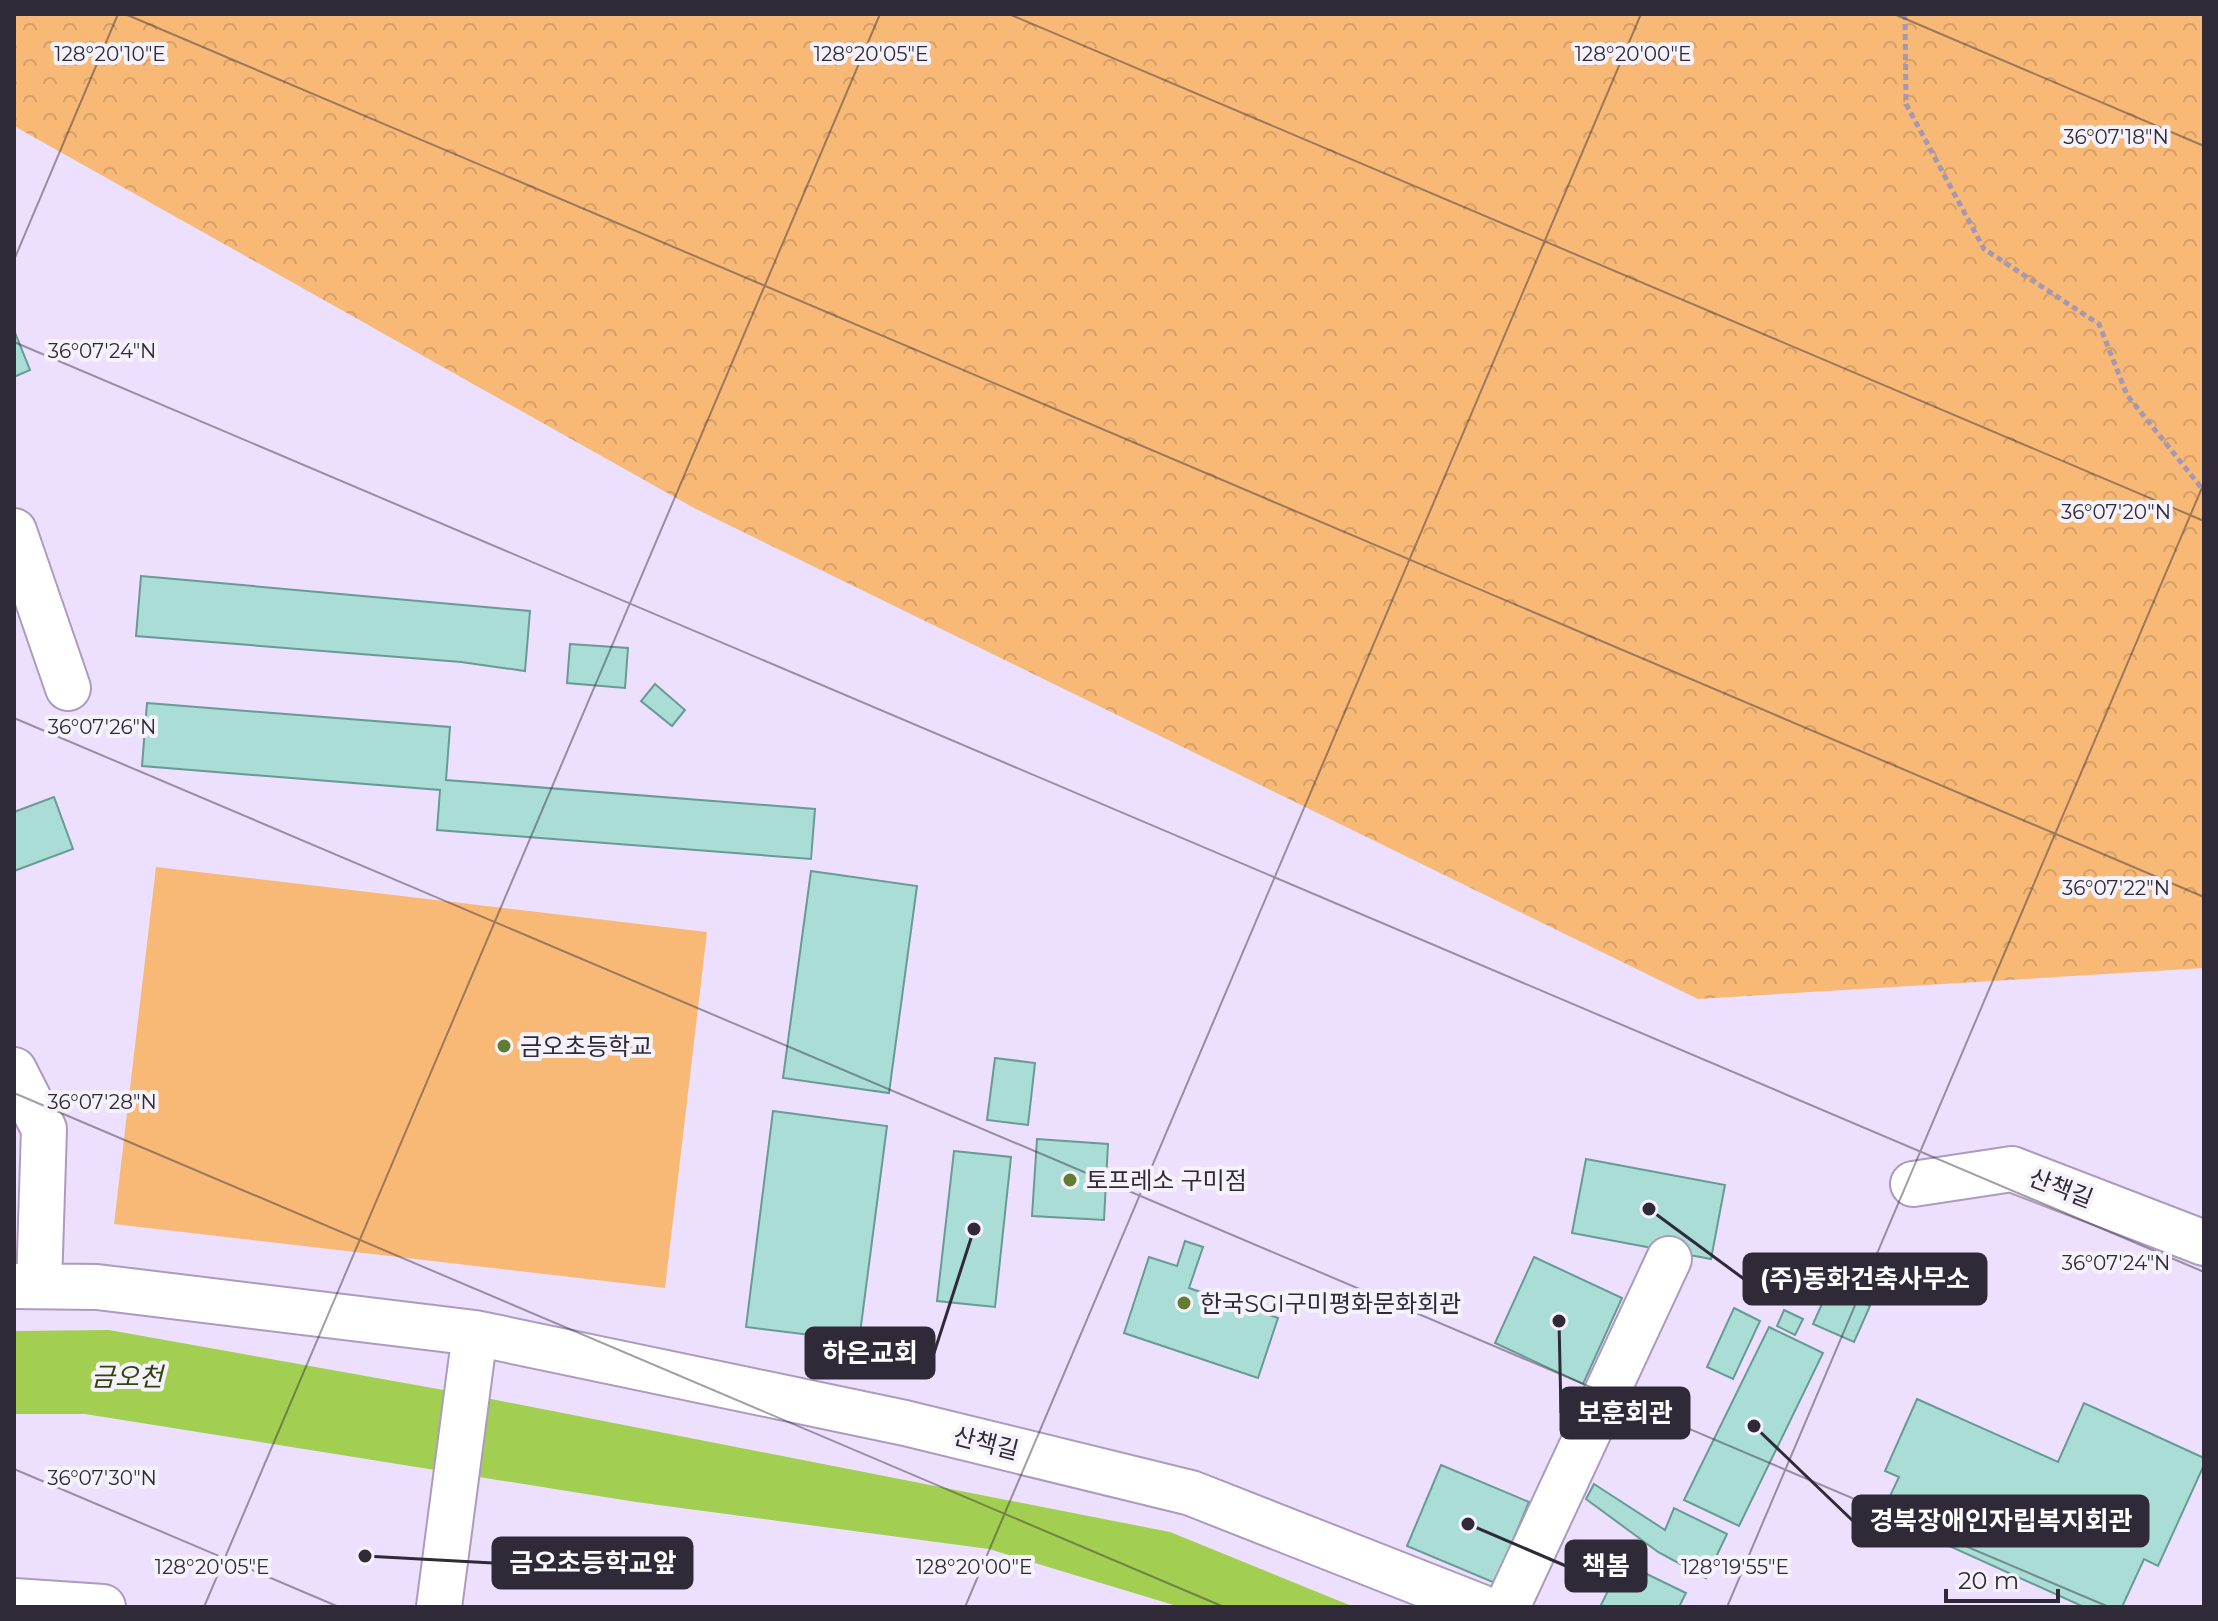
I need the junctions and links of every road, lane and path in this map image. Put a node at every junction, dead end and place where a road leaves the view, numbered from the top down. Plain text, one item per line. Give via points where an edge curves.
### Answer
1 (1905, 14) edge
2 (2204, 491) edge
3 (15, 537) edge
4 (68, 688) dead end
5 (14, 1070) edge
6 (1913, 1184) dead end
7 (2204, 1243) edge
8 (1669, 1259) dead end
9 (26, 1286) edge
10 (475, 1333) junction
11 (14, 1601) edge
12 (103, 1607) edge
13 (439, 1607) edge
14 (1481, 1607) edge
15 (1507, 1607) edge

1 - 2 path via 1906,104 1984,249 2099,324 2127,395
3 - 4 street
5 - 9 street via 44,1129
6 - 7 street, 산책길 via 2012,1169
8 - 15 street
9 - 10 street, 산책길 via 97,1287
10 - 13 street
10 - 14 street, 산책길 via 905,1423 1191,1493
11 - 12 street

